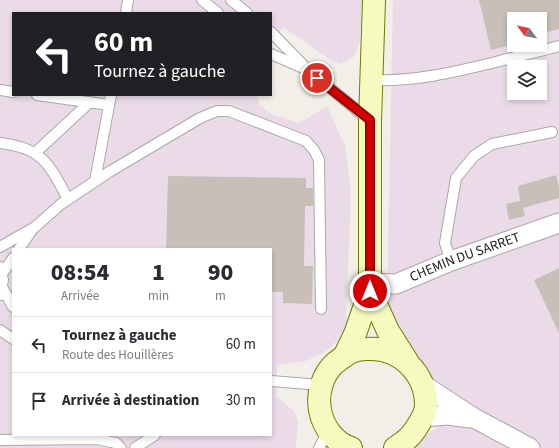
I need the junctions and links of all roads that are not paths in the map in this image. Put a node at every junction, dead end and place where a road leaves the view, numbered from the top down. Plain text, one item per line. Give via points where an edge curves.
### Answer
1 (128, 0) edge
2 (202, 0) edge
3 (231, 0) edge
4 (374, 0) edge
5 (126, 12) edge
6 (217, 12) edge
7 (246, 12) edge
8 (272, 33) edge
9 (559, 46) edge
10 (272, 54) edge
11 (307, 69) junction
12 (371, 80) junction
13 (0, 90) edge
14 (12, 92) edge
15 (45, 96) edge
16 (110, 100) edge
17 (90, 102) junction
18 (370, 120) junction
19 (552, 132) dead end
20 (0, 143) edge
21 (35, 153) junction
22 (95, 181) junction
23 (68, 199) junction
24 (559, 223) edge
25 (35, 227) junction
26 (0, 247) edge
27 (20, 248) edge
28 (12, 259) edge
29 (451, 261) junction
30 (1, 270) edge
31 (370, 287) junction
32 (1, 291) edge
33 (12, 306) edge
34 (321, 309) dead end
35 (0, 330) edge
36 (12, 338) edge
37 (345, 355) junction
38 (407, 362) junction
39 (272, 381) edge
40 (422, 384) junction
41 (321, 385) junction
42 (422, 417) junction
43 (474, 418) junction
44 (153, 436) edge
45 (0, 440) edge
46 (337, 444) edge
47 (121, 448) edge
48 (135, 448) edge
49 (394, 448) edge
50 (530, 448) edge

1 - 5 lane
2 - 6 lane
3 - 7 lane
4 - 12 main road
8 - 11 lane
9 - 12 lane via 411,80
10 - 11 lane
11 - 18 lane
12 - 18 main road
13 - 14 lane
15 - 17 lane
16 - 17 lane
16 - 22 lane
17 - 21 lane
18 - 31 main road
19 - 29 lane via 492,144 474,156 456,178 445,243
20 - 21 lane via 20,146
21 - 23 lane via 52,170
22 - 23 lane
22 - 34 lane via 216,111 229,111 306,141 319,160
23 - 25 lane
24 - 29 street, CHEMIN DU SARRET
25 - 26 lane
25 - 27 lane
28 - 30 lane
29 - 31 street, CHEMIN DU SARRET via 396,284
30 - 32 lane
31 - 37 main road via 355,334
31 - 38 main road via 388,331
32 - 33 lane
35 - 36 lane
37 - 38 main road via 361,349 377,348 394,353
37 - 41 main road via 330,368
38 - 40 main road
39 - 41 lane
40 - 42 main road via 426,406
40 - 43 street
41 - 46 main road via 321,417
42 - 43 street via 448,415
42 - 49 main road via 408,439
43 - 50 street
44 - 48 lane
45 - 47 lane via 97,439 116,443

